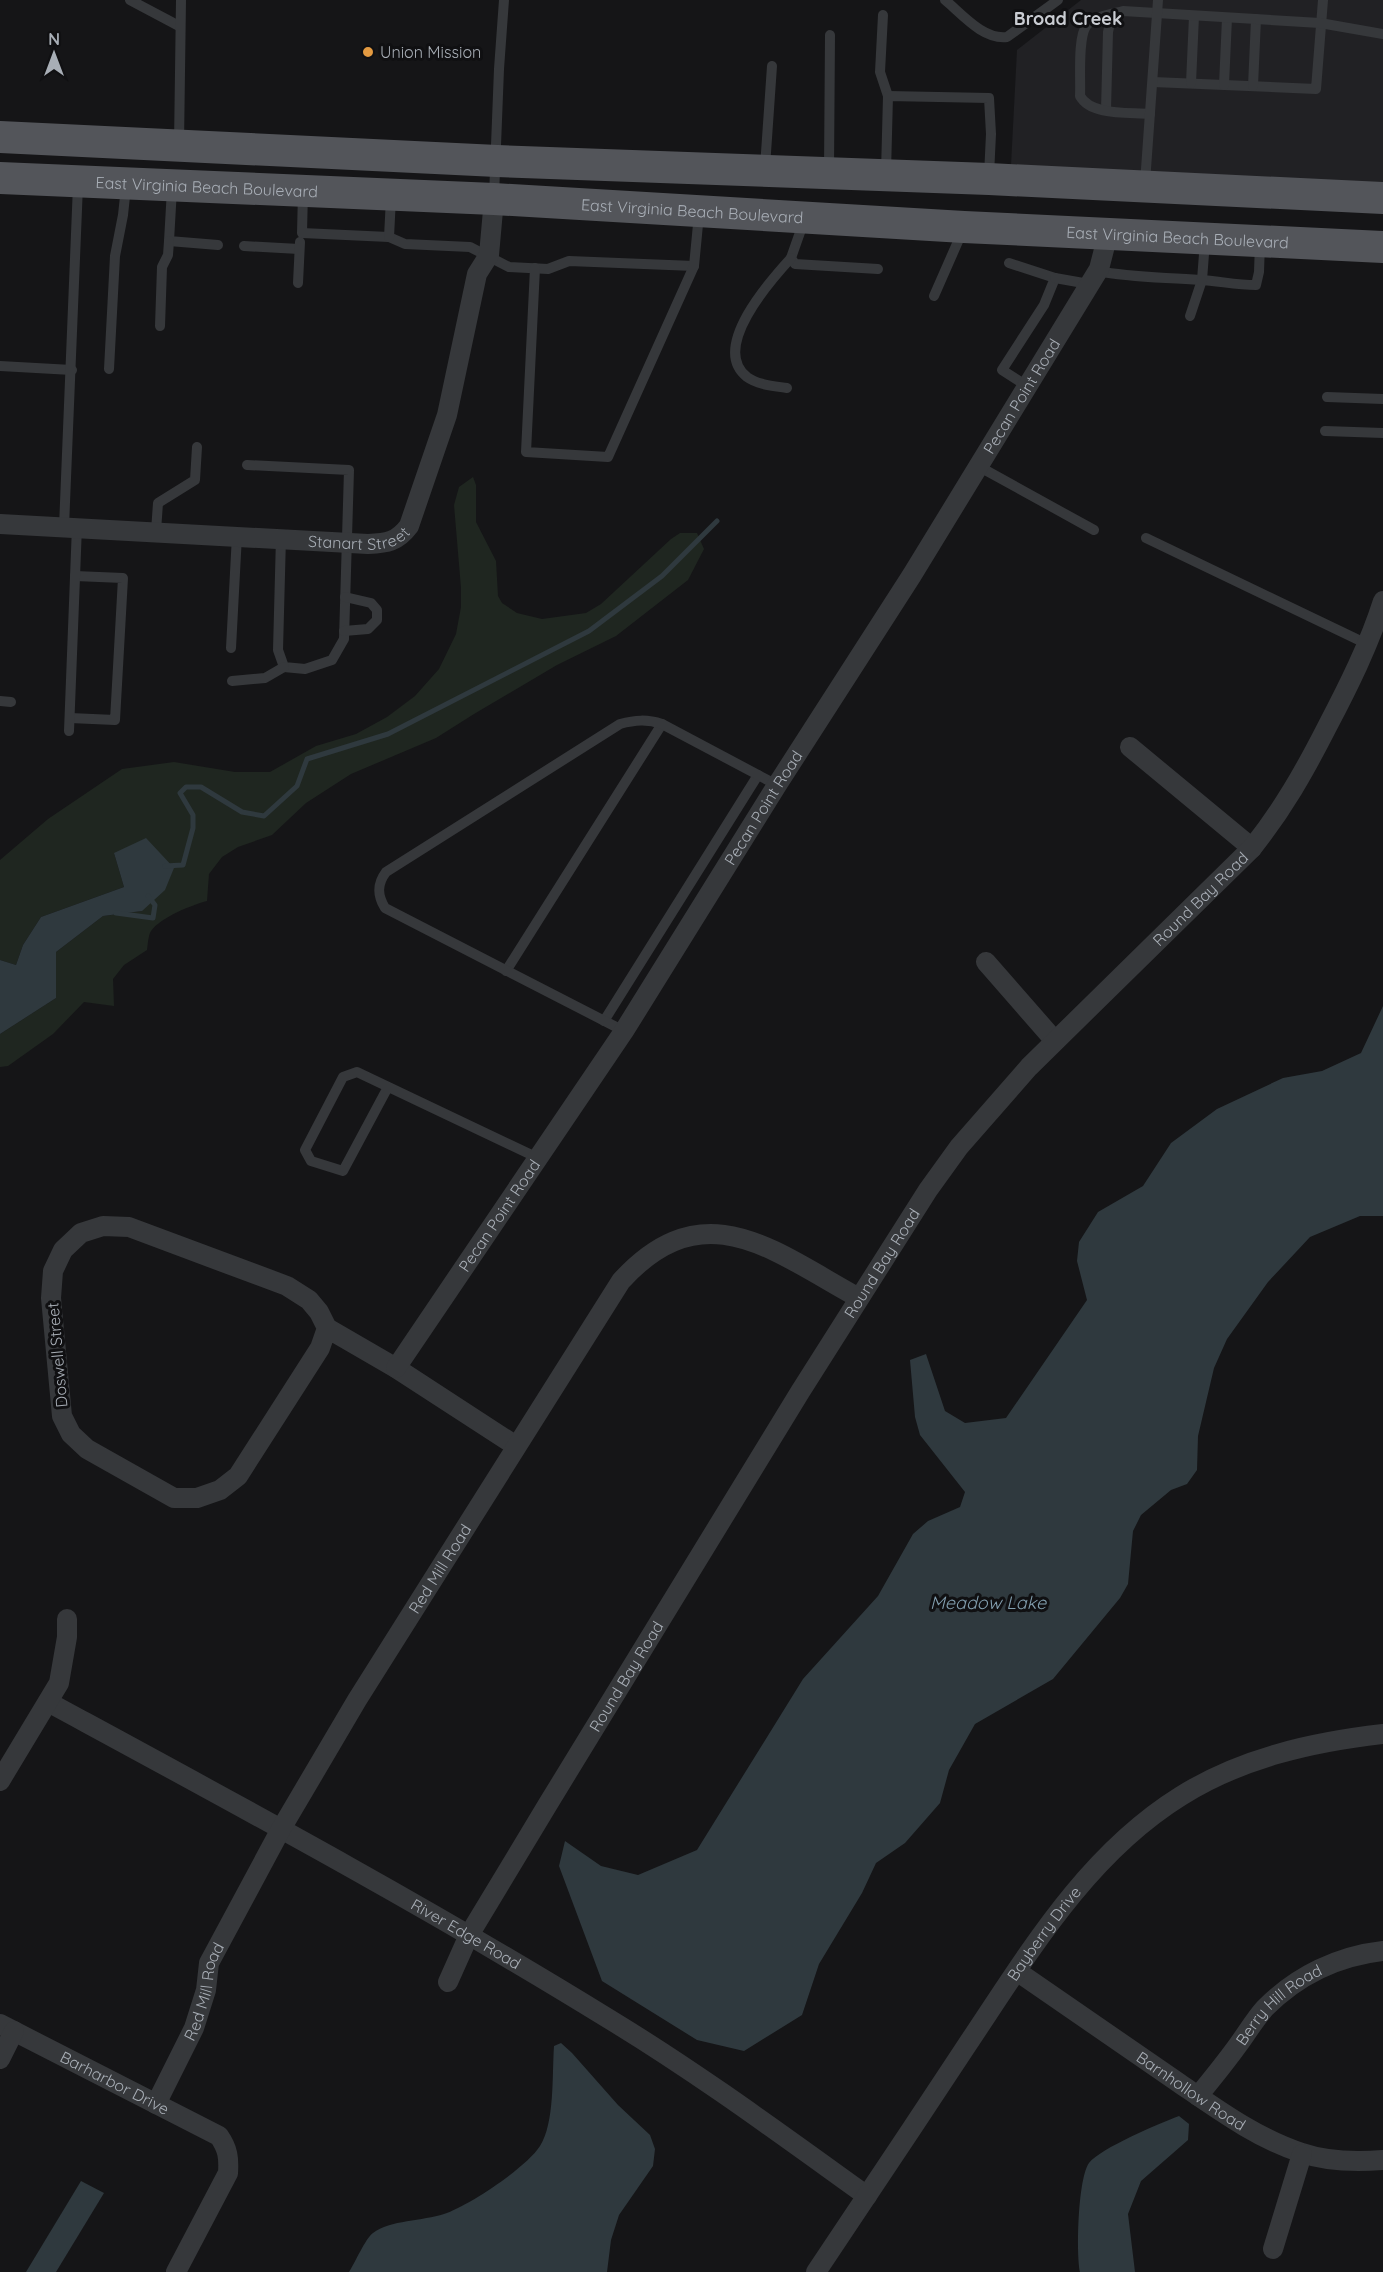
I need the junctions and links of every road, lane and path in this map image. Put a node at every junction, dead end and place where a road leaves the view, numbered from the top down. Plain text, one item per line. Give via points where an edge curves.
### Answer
1 (130, 0) edge
2 (181, 0) edge
3 (504, 0) edge
4 (945, 0) edge
5 (1058, 0) edge
6 (1158, 0) edge
7 (1323, 0) edge
8 (1112, 14) junction
9 (1157, 14) junction
10 (884, 15) dead end
11 (1194, 16) junction
12 (1227, 18) junction
13 (1256, 19) junction
14 (1320, 23) junction
15 (179, 26) junction
16 (1383, 34) edge
17 (830, 36) dead end
18 (772, 66) dead end
19 (1153, 82) junction
20 (1191, 83) junction
21 (1224, 85) junction
22 (1253, 86) junction
23 (888, 96) junction
24 (1106, 110) junction
25 (1150, 114) junction
26 (0, 136) edge
27 (179, 145) junction
28 (496, 161) junction
29 (765, 170) junction
30 (829, 173) junction
31 (886, 175) junction
32 (0, 178) edge
33 (989, 179) junction
34 (78, 180) junction
35 (126, 183) junction
36 (172, 186) junction
37 (1145, 187) junction
38 (303, 192) junction
39 (391, 195) junction
40 (1383, 198) edge
41 (494, 199) junction
42 (699, 211) junction
43 (805, 218) junction
44 (964, 227) junction
45 (302, 233) junction
46 (1108, 234) junction
47 (389, 237) junction
48 (1205, 239) junction
49 (169, 241) junction
50 (1260, 241) junction
51 (218, 245) dead end
52 (244, 246) dead end
53 (1383, 247) edge
54 (299, 249) junction
55 (489, 255) junction
56 (791, 258) junction
57 (1009, 263) dead end
58 (694, 266) junction
59 (535, 268) junction
60 (878, 269) dead end
61 (1094, 277) junction
62 (1055, 278) junction
63 (1202, 280) junction
64 (298, 283) dead end
65 (934, 296) dead end
66 (1190, 316) dead end
67 (160, 326) dead end
68 (0, 366) edge
69 (110, 369) dead end
70 (72, 370) junction
71 (1028, 386) junction
72 (787, 388) dead end
73 (1327, 397) dead end
74 (1383, 399) edge
75 (1325, 431) dead end
76 (1383, 433) edge
77 (197, 447) dead end
78 (247, 465) dead end
79 (978, 466) junction
80 (0, 524) edge
81 (70, 526) junction
82 (1095, 530) dead end
83 (156, 531) junction
84 (237, 535) junction
85 (281, 537) junction
86 (1146, 538) dead end
87 (347, 542) junction
88 (75, 576) junction
89 (345, 597) junction
90 (1383, 601) edge
91 (344, 632) junction
92 (1367, 644) junction
93 (231, 648) dead end
94 (284, 667) junction
95 (232, 681) dead end
96 (70, 718) junction
97 (662, 724) junction
98 (69, 731) dead end
99 (1130, 747) dead end
100 (758, 775) junction
101 (777, 785) junction
102 (1252, 848) junction
103 (986, 962) dead end
104 (506, 971) junction
105 (604, 1021) junction
106 (624, 1031) junction
107 (1055, 1041) junction
108 (388, 1087) junction
109 (538, 1158) junction
110 (859, 1298) junction
111 (327, 1328) junction
112 (396, 1368) junction
113 (516, 1446) junction
114 (67, 1619) dead end
115 (48, 1702) junction
116 (1383, 1734) edge
117 (0, 1781) edge
118 (281, 1829) junction
119 (469, 1935) junction
120 (1383, 1951) edge
121 (1018, 1971) junction
122 (448, 1982) dead end
123 (7, 2027) edge
124 (0, 2059) edge
125 (1198, 2096) junction
126 (156, 2104) junction
127 (1302, 2154) junction
128 (1383, 2160) edge
129 (867, 2196) junction
130 (1273, 2248) dead end
131 (819, 2271) edge
132 (176, 2272) edge

1 - 15 lane
2 - 15 lane
3 - 28 lane
4 - 5 lane via 996,38 1006,37
6 - 9 lane
7 - 14 lane
8 - 9 lane
8 - 24 lane
8 - 24 lane via 1087,25 1082,35 1080,96 1093,109
9 - 11 lane
9 - 19 lane
10 - 23 lane via 880,72
11 - 12 lane
11 - 20 lane
12 - 13 lane
12 - 21 lane
13 - 14 lane
13 - 22 lane
14 - 16 lane
14 - 22 lane via 1316,89
15 - 27 lane
17 - 30 lane
18 - 29 lane
19 - 20 lane
19 - 25 lane
20 - 21 lane
21 - 22 lane
23 - 31 lane
23 - 33 lane via 989,98
24 - 25 lane
25 - 37 lane
26 - 27 main road
27 - 28 main road
28 - 29 main road
28 - 41 lane
29 - 30 main road
30 - 31 main road
31 - 33 main road
32 - 34 main road, East Virginia Beach Boulevard
33 - 37 main road
34 - 35 main road, East Virginia Beach Boulevard
34 - 70 lane
35 - 36 main road, East Virginia Beach Boulevard
35 - 69 lane via 115,256
36 - 38 main road, East Virginia Beach Boulevard
36 - 49 lane
37 - 40 main road
38 - 39 main road, East Virginia Beach Boulevard
38 - 45 lane
39 - 41 main road, East Virginia Beach Boulevard
39 - 47 lane
41 - 42 main road, East Virginia Beach Boulevard
41 - 55 street, Stanart Street
42 - 43 main road, East Virginia Beach Boulevard
42 - 58 lane
43 - 44 main road, East Virginia Beach Boulevard
43 - 56 lane
44 - 46 main road, East Virginia Beach Boulevard
44 - 65 lane
45 - 47 lane
45 - 54 lane
46 - 48 main road, East Virginia Beach Boulevard
46 - 61 street, Pecan Point Road
47 - 55 lane via 405,244 470,247
48 - 50 main road, East Virginia Beach Boulevard
48 - 63 lane
49 - 51 lane
49 - 67 lane via 162,267
50 - 53 main road, East Virginia Beach Boulevard
50 - 63 lane via 1256,285
52 - 54 lane
54 - 64 lane
55 - 59 lane via 509,267
55 - 87 street, Stanart Street via 477,274 447,416 409,526 391,543
56 - 60 lane via 795,264
56 - 72 lane via 747,317 734,358 747,377
57 - 62 lane
58 - 59 lane via 569,261 548,269
58 - 59 lane via 608,458 526,452
61 - 62 lane
61 - 63 lane
61 - 71 street, Pecan Point Road
62 - 71 lane via 1044,305 1002,370
63 - 66 lane
68 - 70 lane
70 - 81 lane
71 - 79 street, Pecan Point Road
73 - 74 lane
75 - 76 lane
77 - 83 lane via 195,480 158,503
78 - 87 lane via 349,470
79 - 82 lane
79 - 101 street, Pecan Point Road
80 - 81 street, Stanart Street
81 - 83 street, Stanart Street
81 - 88 lane
83 - 84 street, Stanart Street
84 - 85 street, Stanart Street
84 - 93 lane
85 - 87 street, Stanart Street
85 - 94 lane via 278,650
86 - 92 lane
87 - 89 lane
88 - 96 lane
88 - 96 lane via 123,578 115,720
89 - 91 lane
89 - 91 lane via 371,603 377,610 377,620 368,629
90 - 92 street, Round Bay Road
91 - 94 lane via 332,660 305,669
92 - 102 street, Round Bay Road via 1298,783
94 - 95 lane via 265,678
96 - 98 lane
97 - 100 lane
97 - 104 lane
97 - 104 lane via 650,720 620,724 386,872 381,879 379,899 384,908
99 - 102 street
100 - 101 lane
100 - 105 lane
101 - 106 street, Pecan Point Road
102 - 107 street, Round Bay Road
103 - 107 street
104 - 105 lane
105 - 106 lane
106 - 109 street, Pecan Point Road
107 - 110 street, Round Bay Road via 959,1147
108 - 108 lane via 357,1071 343,1077 305,1150 311,1161 343,1171
108 - 109 lane
109 - 112 street, Pecan Point Road
110 - 113 street, Red Mill Road via 752,1239 703,1234 657,1248 621,1281
110 - 119 street, Round Bay Road
111 - 111 street, Doswell Street via 309,1299 288,1286 129,1227 103,1226 81,1233 63,1250 53,1271 51,1298 62,1416 71,1434 87,1449 174,1498 205,1496 238,1476 320,1348
111 - 112 street, Doswell Street
112 - 113 street, Doswell Street
113 - 118 street, Red Mill Road
114 - 115 street via 63,1666
115 - 117 street
115 - 118 street, River Edge Road
116 - 121 street, Bayberry Drive via 1296,1749 1218,1775 1180,1796 1138,1827 1082,1882
118 - 119 street, River Edge Road
118 - 126 street, Red Mill Road via 209,1963 206,1990 194,2028
119 - 122 street, Round Bay Road
119 - 129 street, River Edge Road via 611,2020
120 - 125 street, Berry Hill Road via 1336,1962 1290,1986 1264,2009
121 - 125 street, Barnhollow Road
121 - 129 street, Bayberry Drive
123 - 124 street
123 - 126 street, Barharbor Drive
125 - 127 street, Barnhollow Road via 1269,2140
126 - 132 street, Barharbor Drive via 219,2136 229,2158 228,2173
127 - 128 street, Barnhollow Road via 1330,2160
127 - 130 street
129 - 131 street, Bayberry Drive

